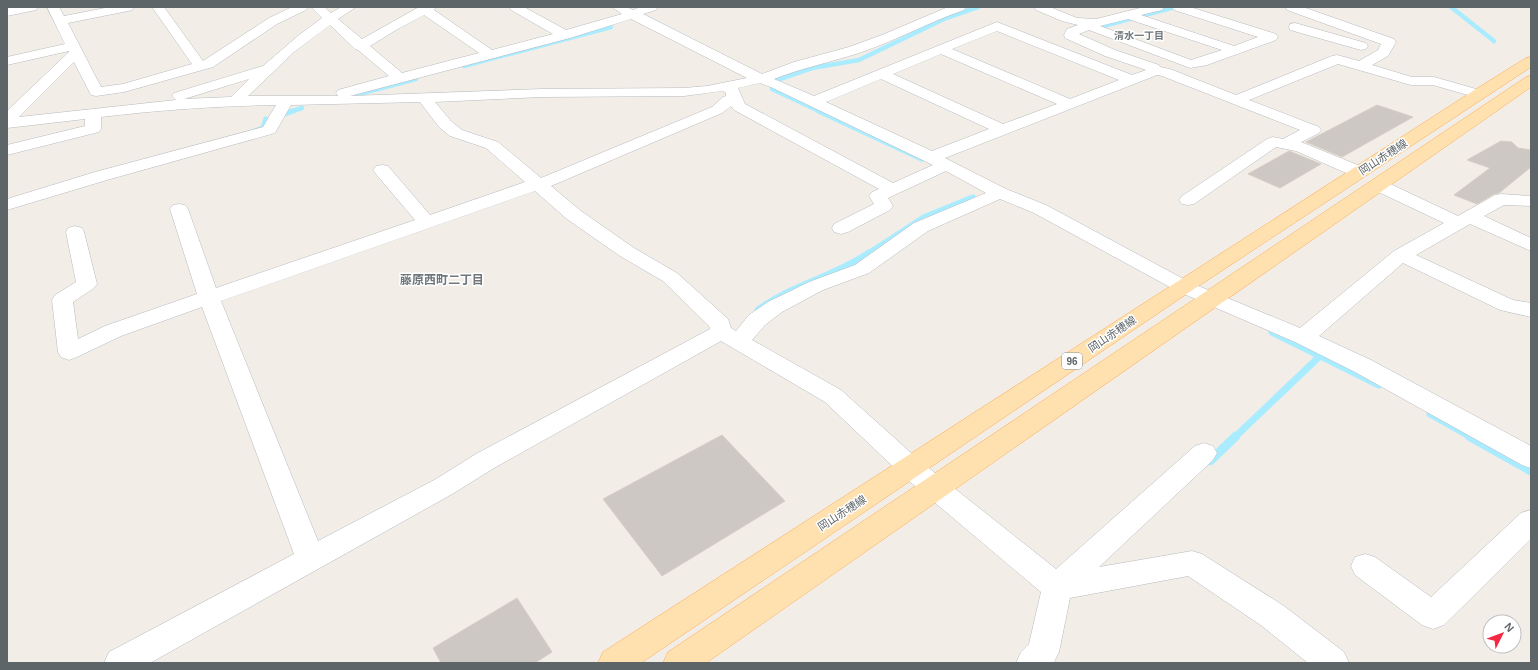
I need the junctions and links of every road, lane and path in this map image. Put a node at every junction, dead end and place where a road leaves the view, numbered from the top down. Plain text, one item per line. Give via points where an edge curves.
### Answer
1 (30, 7) edge
2 (53, 7) edge
3 (128, 7) edge
4 (158, 7) edge
5 (302, 7) edge
6 (317, 7) edge
7 (350, 7) edge
8 (515, 7) edge
9 (618, 7) edge
10 (652, 7) edge
11 (960, 7) edge
12 (1040, 7) edge
13 (1158, 7) edge
14 (1178, 7) edge
15 (1292, 7) edge
16 (427, 8) edge
17 (7, 12) edge
18 (634, 14) junction
19 (1134, 16) junction
20 (329, 18) junction
21 (60, 21) junction
22 (1088, 25) junction
23 (1295, 27) dead end
24 (565, 35) junction
25 (360, 46) junction
26 (940, 49) junction
27 (75, 50) junction
28 (1234, 50) junction
29 (1383, 53) junction
30 (489, 54) junction
31 (7, 61) edge
32 (200, 66) junction
33 (1361, 66) junction
34 (1530, 68) edge
35 (268, 69) junction
36 (1156, 71) junction
37 (881, 74) junction
38 (398, 78) junction
39 (1132, 80) junction
40 (769, 82) junction
41 (730, 92) junction
42 (1478, 94) junction
43 (424, 98) junction
44 (235, 100) junction
45 (286, 100) junction
46 (317, 100) junction
47 (1236, 100) junction
48 (813, 102) junction
49 (1070, 104) junction
50 (147, 107) junction
51 (93, 113) junction
52 (7, 121) edge
53 (1003, 130) junction
54 (1285, 144) junction
55 (8, 150) dead end
56 (938, 161) junction
57 (382, 170) dead end
58 (1359, 172) junction
59 (538, 185) junction
60 (1378, 185) junction
61 (892, 189) junction
62 (1000, 193) junction
63 (1188, 200) dead end
64 (1531, 201) edge
65 (7, 205) edge
66 (179, 209) dead end
67 (1464, 220) junction
68 (426, 222) junction
69 (840, 228) dead end
70 (75, 232) dead end
71 (1531, 245) edge
72 (1401, 255) junction
73 (1184, 286) junction
74 (209, 298) junction
75 (1212, 298) junction
76 (1531, 310) edge
77 (730, 337) junction
78 (1303, 337) junction
79 (1527, 449) edge
80 (1204, 453) dead end
81 (911, 468) junction
82 (935, 488) junction
83 (1531, 521) edge
84 (310, 558) junction
85 (1365, 566) dead end
86 (1057, 586) junction
87 (120, 663) edge
88 (614, 663) edge
89 (678, 663) edge
90 (1032, 663) edge
91 (1333, 663) edge

1 - 17 street
2 - 21 street
3 - 21 street
4 - 32 street
5 - 32 street via 268,16 208,64
6 - 20 street
7 - 20 street
8 - 24 street
9 - 18 street
10 - 18 street
11 - 40 street via 854,50 799,65
12 - 22 street
13 - 19 street
14 - 28 street via 1271,37
15 - 29 street via 1389,42
16 - 25 street
16 - 30 street
18 - 24 street
18 - 40 street
19 - 22 street
19 - 28 street
20 - 25 street
20 - 35 street via 297,42
21 - 27 street
22 - 28 street via 1190,64
22 - 36 street via 1070,35
23 - 29 street
24 - 30 street
25 - 38 street
26 - 37 street
26 - 39 street via 997,26
26 - 49 street
27 - 31 street
27 - 32 street via 96,92 124,88
27 - 52 street
29 - 33 street
30 - 38 street
33 - 42 street via 1411,81 1434,81
33 - 47 street via 1337,59
34 - 42 main road, 岡山赤穂線 / 96
34 - 60 main road, 岡山赤穂線 / 96
35 - 44 street
35 - 50 street
36 - 39 street
36 - 47 street via 1165,72
37 - 48 street
37 - 53 street
38 - 46 street
39 - 49 street
40 - 41 street
40 - 48 street
41 - 43 street via 542,93
41 - 59 street via 728,100 717,110
41 - 61 street via 739,107
42 - 58 main road, 岡山赤穂線 / 96
43 - 46 street
43 - 59 street via 445,124 456,133 492,145
44 - 45 street
44 - 50 street
45 - 46 street
45 - 65 street via 269,130 101,176
47 - 54 street via 1313,130
48 - 56 street
49 - 53 street
50 - 51 street
51 - 52 street
51 - 55 street via 93,129
53 - 56 street
54 - 58 street via 1300,146
54 - 63 street via 1273,142
56 - 61 street
56 - 62 street
57 - 68 street
58 - 73 main road, 岡山赤穂線 / 96
59 - 68 street
59 - 77 street via 574,215 627,252 670,276
60 - 67 street
60 - 75 main road, 岡山赤穂線 / 96
61 - 69 street via 878,196 884,206
62 - 73 street via 1040,209
62 - 77 street via 921,227 862,269 816,286 775,307
64 - 67 street via 1501,199
66 - 74 street
67 - 71 street
67 - 72 street
68 - 74 street
70 - 74 street via 87,284 62,300 69,352 113,331
72 - 76 street via 1507,305
72 - 78 street
73 - 75 street
73 - 81 main road, 岡山赤穂線 / 96
74 - 84 street
75 - 78 street
75 - 82 main road, 岡山赤穂線 / 96
77 - 81 street via 833,396
77 - 84 street via 485,461 445,486
78 - 79 street
80 - 86 street
81 - 82 street
81 - 88 main road, 岡山赤穂線 / 96
82 - 86 street
82 - 89 main road, 岡山赤穂線 / 96
83 - 85 street via 1433,615
84 - 87 street
86 - 90 street via 1043,652
86 - 91 street via 1192,563 1273,616

